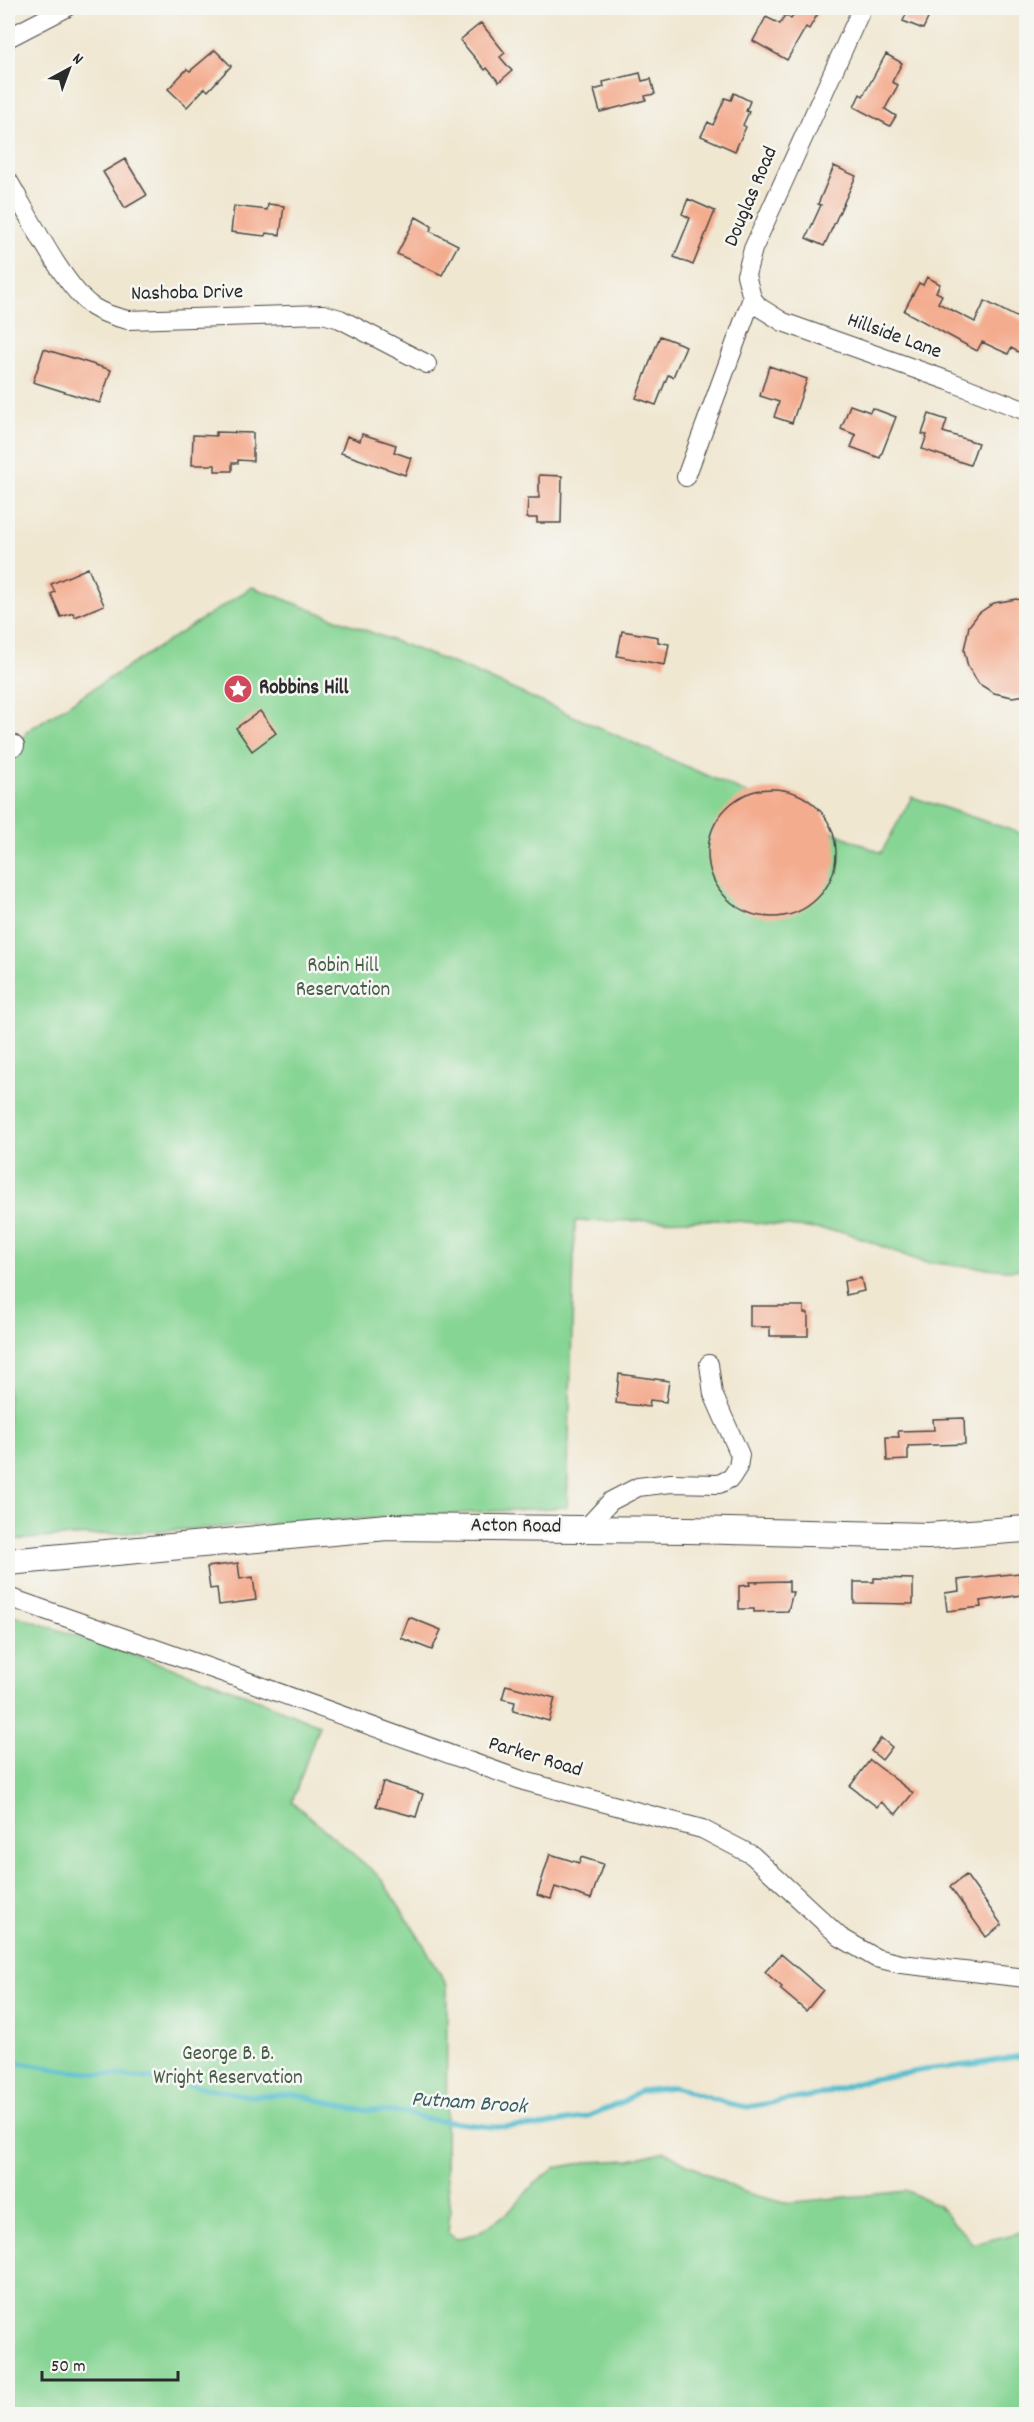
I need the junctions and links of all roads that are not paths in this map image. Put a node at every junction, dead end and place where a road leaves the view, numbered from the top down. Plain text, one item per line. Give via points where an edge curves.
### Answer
1 (66, 8) edge
2 (862, 8) edge
3 (8, 38) edge
4 (8, 180) edge
5 (752, 298) junction
6 (427, 364) dead end
7 (1026, 411) edge
8 (686, 477) dead end
9 (710, 1364) dead end
10 (585, 1528) junction
11 (1026, 1529) edge
12 (8, 1562) edge
13 (8, 1597) edge
14 (1026, 1978) edge

1 - 3 street
2 - 5 street, Douglas Road via 753,249 746,275
4 - 6 street, Nashoba Drive via 67,279 92,306 108,315 128,320 323,314
5 - 7 street, Hillside Lane via 783,322
5 - 8 street, Douglas Road
9 - 10 street via 713,1394 740,1455 731,1478 719,1484 638,1487 610,1501
10 - 11 main road, Acton Road via 918,1536
10 - 12 main road, Acton Road via 387,1527
13 - 14 street, Parker Road via 524,1781 702,1829 752,1854 840,1937 876,1958

